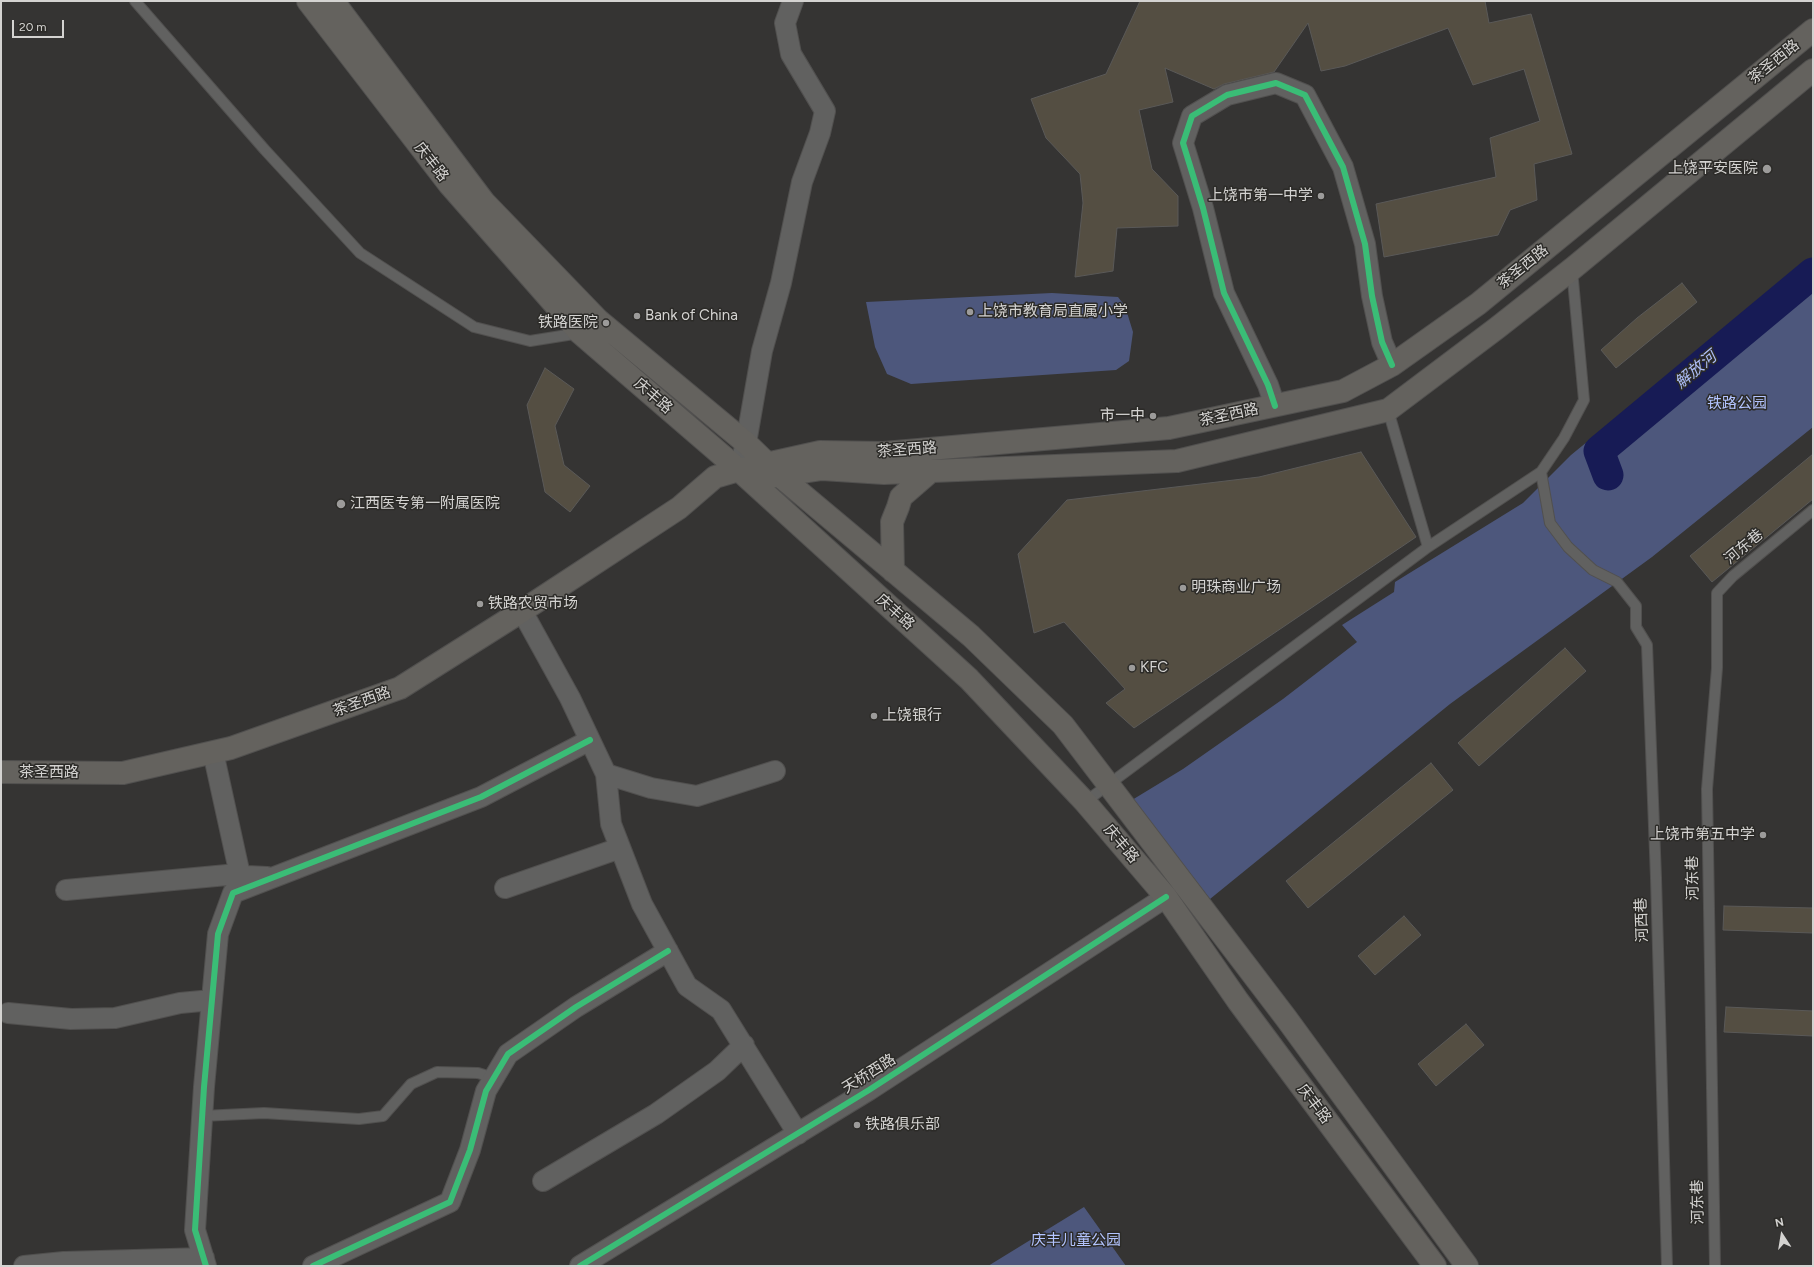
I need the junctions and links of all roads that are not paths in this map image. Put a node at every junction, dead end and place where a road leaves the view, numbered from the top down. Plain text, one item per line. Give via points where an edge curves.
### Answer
1 (135, 1) edge
2 (308, 1) edge
3 (333, 1) edge
4 (793, 1) edge
5 (1813, 30) edge
6 (1813, 70) edge
7 (1572, 269) junction
8 (580, 333) junction
9 (1392, 365) junction
10 (1275, 406) junction
11 (1388, 410) junction
12 (746, 443) junction
13 (773, 469) junction
14 (931, 471) junction
15 (1541, 472) junction
16 (745, 475) junction
17 (1813, 510) edge
18 (1428, 547) junction
19 (893, 571) junction
20 (522, 612) junction
21 (590, 740) junction
22 (213, 752) junction
23 (775, 771) dead end
24 (1, 772) edge
25 (606, 774) junction
26 (1108, 785) junction
27 (1085, 802) junction
28 (620, 848) junction
29 (240, 875) junction
30 (275, 877) junction
31 (505, 888) dead end
32 (66, 890) dead end
33 (1166, 897) junction
34 (668, 952) junction
35 (212, 1000) junction
36 (8, 1013) dead end
37 (744, 1045) junction
38 (494, 1078) junction
39 (202, 1116) junction
40 (798, 1134) junction
41 (542, 1181) dead end
42 (205, 1262) edge
43 (24, 1266) edge
44 (313, 1266) edge
45 (580, 1266) edge
46 (1435, 1266) edge
47 (1467, 1266) edge
48 (1667, 1266) edge
49 (1715, 1266) edge

1 - 8 lane via 265,150 360,253 474,327 530,341
2 - 8 main road, 庆丰路 via 448,184
3 - 12 main road via 484,202 598,320
4 - 12 street via 785,23 791,54 825,111 820,133 802,182 781,283 762,351
5 - 9 main road, 茶圣西路 via 1478,304
6 - 7 main road, 茶圣西路
7 - 11 main road, 茶圣西路
7 - 15 lane via 1584,400 1564,438
8 - 16 main road, 庆丰路
9 - 10 main road, 茶圣西路 via 1343,392
9 - 10 street via 1382,342 1364,244 1343,167 1305,95 1276,83 1227,95 1192,116 1183,143 1203,208 1224,293 1268,384
10 - 13 main road, 茶圣西路 via 1169,428 884,452 820,452
11 - 14 main road, 茶圣西路 via 1177,461
11 - 18 lane
12 - 13 main road
12 - 16 street
13 - 14 main road, 茶圣西路
13 - 16 main road, 茶圣西路
13 - 19 main road
14 - 19 main road via 902,497 892,522
15 - 18 lane
15 - 48 lane, 河西巷 via 1550,523 1568,548 1593,570 1617,582 1636,606 1636,627 1647,645
16 - 20 main road, 茶圣西路 via 715,478 679,508
16 - 27 main road, 庆丰路 via 969,679
17 - 49 lane, 河东巷 via 1716,593 1717,668 1707,789
18 - 26 lane
19 - 26 main road via 971,636 1063,725
20 - 21 street via 568,694
20 - 22 main road, 茶圣西路 via 400,688 231,748
21 - 25 street
21 - 30 street via 481,797
22 - 24 main road, 茶圣西路 via 123,773
22 - 29 street
23 - 25 street via 697,796 650,788
25 - 28 street via 611,824
26 - 27 lane
26 - 47 main road via 1286,1018
27 - 33 main road, 庆丰路
28 - 31 street
28 - 34 street via 642,904
29 - 30 street
29 - 32 street
30 - 35 street via 233,894 218,934
33 - 40 street, 天桥西路
33 - 46 main road, 庆丰路 via 1238,1001
34 - 37 street via 687,986 721,1010
34 - 38 street via 576,1007 508,1054
35 - 36 street via 115,1018 71,1019
35 - 39 street
37 - 40 street
37 - 41 street via 717,1071 662,1110
38 - 39 lane via 478,1073 437,1072 411,1084 383,1116 360,1119 264,1113
38 - 44 street via 486,1091 470,1150 450,1202
39 - 42 street via 194,1230
40 - 45 street, 天桥西路
42 - 43 street via 64,1262

